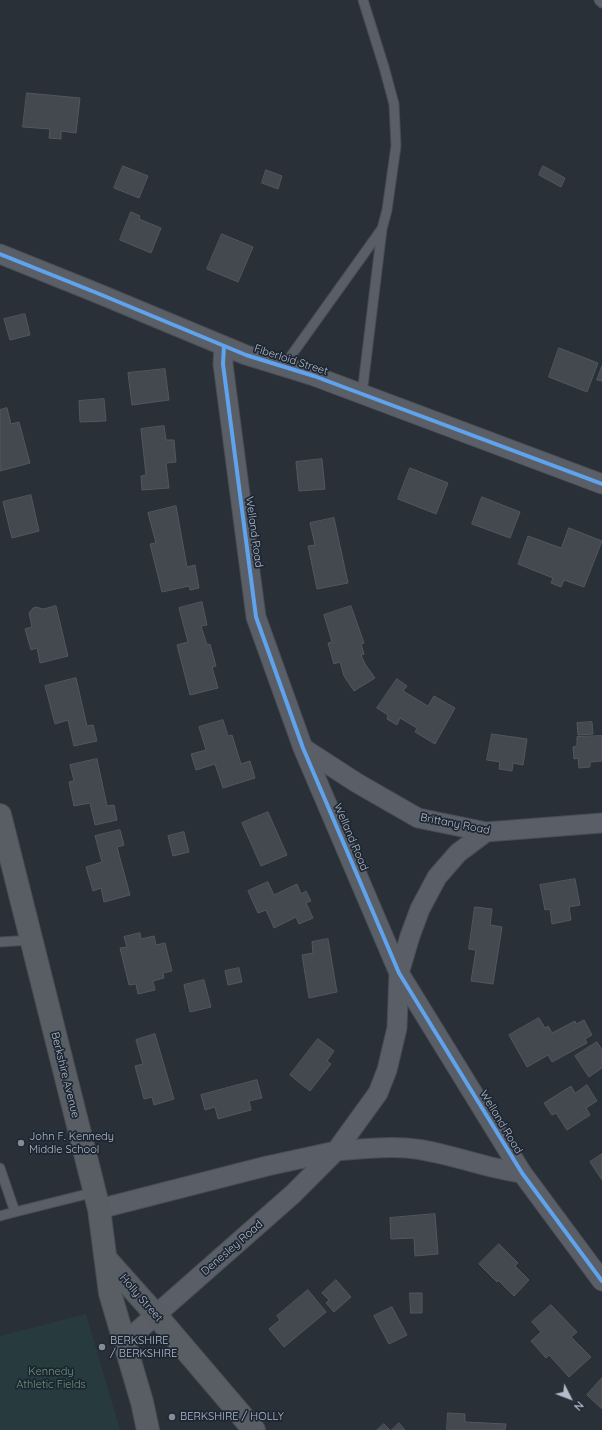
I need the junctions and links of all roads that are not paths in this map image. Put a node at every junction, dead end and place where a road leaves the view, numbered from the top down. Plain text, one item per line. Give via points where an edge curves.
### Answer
1 (363, 0) edge
2 (599, 0) edge
3 (602, 3) edge
4 (382, 229) junction
5 (0, 254) edge
6 (224, 346) junction
7 (283, 367) junction
8 (362, 394) junction
9 (602, 484) edge
10 (303, 748) junction
11 (0, 815) edge
12 (602, 823) edge
13 (486, 832) junction
14 (31, 940) junction
15 (0, 942) edge
16 (399, 973) junction
17 (336, 1151) junction
18 (0, 1168) edge
19 (522, 1173) junction
20 (97, 1201) junction
21 (15, 1212) junction
22 (0, 1216) edge
23 (106, 1259) junction
24 (602, 1281) edge
25 (156, 1315) junction
26 (125, 1342) junction
27 (148, 1430) edge
28 (254, 1430) edge

1 - 4 lane via 394,104 396,146
2 - 3 lane
4 - 7 lane
4 - 8 lane
5 - 6 street, Fiberloid Street
6 - 7 street, Fiberloid Street
6 - 10 street, Welland Road via 223,364 256,618
7 - 8 street, Fiberloid Street
8 - 9 street, Fiberloid Street
10 - 13 street, Brittany Road via 418,818
10 - 16 street, Welland Road
11 - 14 main road, Berkshire Avenue
12 - 13 street, Brittany Road
13 - 16 street via 458,853 437,877 418,915
14 - 15 lane
14 - 20 main road, Berkshire Avenue
16 - 17 street, Denesley Road via 397,1028 387,1070 378,1093
16 - 19 street, Welland Road
17 - 19 street via 406,1148
17 - 20 street
17 - 25 street, Denesley Road via 293,1194
18 - 21 lane
19 - 24 street, Welland Road
20 - 21 lane
20 - 23 main road, Berkshire Avenue
21 - 22 lane
23 - 25 main road, Holly Street
23 - 26 main road, Berkshire Avenue via 110,1293
25 - 26 street, Denesley Road
25 - 28 main road, Holly Street
26 - 27 main road, Berkshire Avenue

